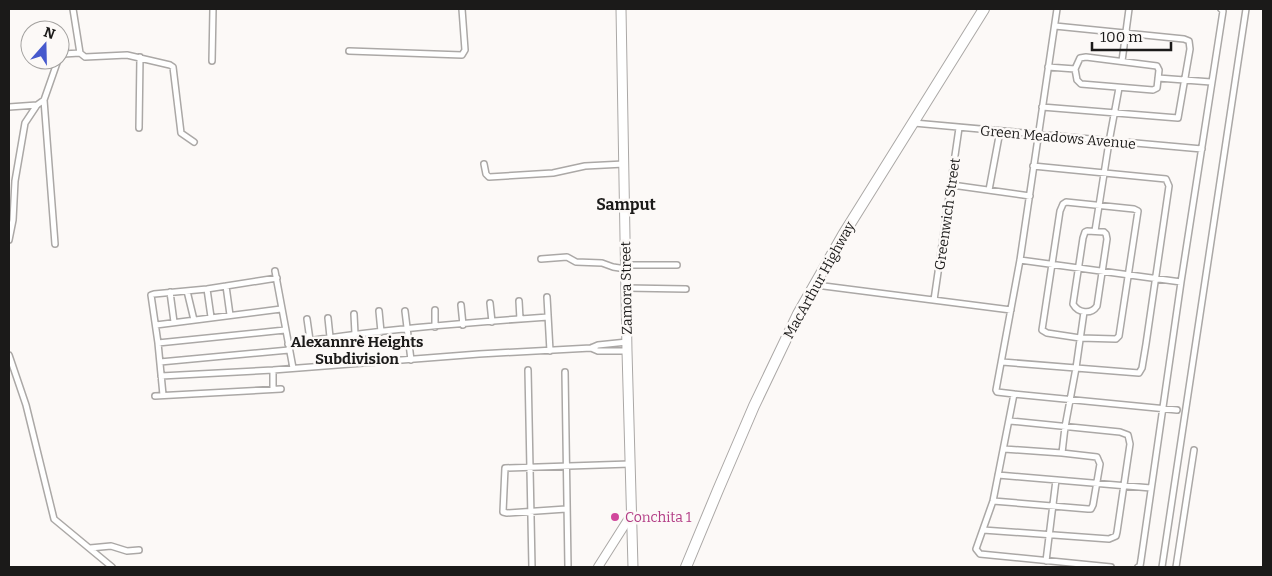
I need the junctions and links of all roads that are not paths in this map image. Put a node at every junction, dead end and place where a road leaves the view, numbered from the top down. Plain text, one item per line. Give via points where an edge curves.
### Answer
1 (73, 9) edge
2 (213, 9) edge
3 (462, 9) edge
4 (622, 9) edge
5 (984, 9) edge
6 (1057, 9) edge
7 (1129, 9) edge
8 (1221, 9) edge
9 (1246, 9) edge
10 (1054, 26) junction
11 (1126, 34) junction
12 (349, 51) dead end
13 (80, 53) junction
14 (70, 54) edge
15 (140, 57) junction
16 (212, 61) dead end
17 (1122, 61) junction
18 (1048, 67) junction
19 (1075, 69) junction
20 (54, 70) edge
21 (1158, 78) junction
22 (1185, 80) junction
23 (1211, 82) junction
24 (1119, 88) junction
25 (44, 100) junction
26 (37, 106) junction
27 (9, 107) edge
28 (1042, 107) junction
29 (1114, 114) junction
30 (914, 123) junction
31 (140, 128) dead end
32 (959, 128) junction
33 (1000, 131) junction
34 (1038, 135) junction
35 (194, 142) dead end
36 (1108, 142) junction
37 (1202, 149) junction
38 (484, 164) dead end
39 (624, 164) junction
40 (1033, 166) junction
41 (1104, 173) junction
42 (12, 182) edge
43 (952, 185) junction
44 (990, 190) junction
45 (1030, 196) junction
46 (11, 202) edge
47 (1100, 204) junction
48 (1096, 231) junction
49 (9, 240) edge
50 (56, 244) dead end
51 (541, 259) dead end
52 (1020, 260) junction
53 (1051, 264) junction
54 (676, 265) dead end
55 (625, 267) junction
56 (1078, 267) junction
57 (1102, 270) junction
58 (275, 271) dead end
59 (1129, 275) junction
60 (277, 278) junction
61 (1155, 278) junction
62 (1181, 282) junction
63 (815, 284) junction
64 (226, 286) junction
65 (207, 288) junction
66 (626, 288) junction
67 (686, 289) dead end
68 (187, 290) junction
69 (170, 292) junction
70 (547, 297) dead end
71 (934, 300) junction
72 (520, 301) dead end
73 (490, 303) dead end
74 (462, 305) dead end
75 (281, 310) junction
76 (434, 310) dead end
77 (1011, 310) junction
78 (405, 311) dead end
79 (379, 312) dead end
80 (1084, 312) junction
81 (354, 314) dead end
82 (230, 315) junction
83 (211, 317) junction
84 (328, 318) dead end
85 (548, 318) junction
86 (307, 319) dead end
87 (520, 319) junction
88 (194, 320) junction
89 (174, 322) junction
90 (492, 322) junction
91 (156, 325) junction
92 (463, 325) junction
93 (435, 327) junction
94 (408, 329) junction
95 (285, 330) junction
96 (381, 332) junction
97 (355, 334) junction
98 (330, 337) junction
99 (1080, 338) junction
100 (310, 340) junction
101 (158, 343) junction
102 (616, 343) junction
103 (289, 347) junction
104 (627, 347) junction
105 (591, 348) junction
106 (550, 351) junction
107 (616, 351) junction
108 (9, 355) edge
109 (411, 360) junction
110 (160, 362) junction
111 (1002, 362) junction
112 (293, 368) junction
113 (1076, 368) junction
114 (273, 370) junction
115 (528, 370) dead end
116 (565, 372) dead end
117 (161, 376) junction
118 (273, 389) junction
119 (280, 389) dead end
120 (1014, 394) junction
121 (163, 395) junction
122 (154, 396) dead end
123 (1070, 399) junction
124 (1163, 408) junction
125 (1177, 410) dead end
126 (1010, 421) junction
127 (1065, 427) junction
128 (1004, 449) junction
129 (1194, 450) dead end
130 (1062, 453) junction
131 (630, 464) junction
132 (566, 465) junction
133 (530, 466) junction
134 (998, 475) junction
135 (1056, 480) junction
136 (1097, 483) junction
137 (1123, 485) junction
138 (1151, 488) junction
139 (993, 501) junction
140 (1054, 507) junction
141 (566, 509) junction
142 (531, 512) junction
143 (631, 515) junction
144 (983, 530) junction
145 (1051, 534) junction
146 (89, 548) junction
147 (139, 550) dead end
148 (1046, 561) junction
149 (112, 567) edge
150 (532, 567) edge
151 (568, 567) edge
152 (598, 567) edge
153 (634, 567) edge
154 (686, 567) edge
155 (1111, 567) edge
156 (1138, 567) edge
157 (1162, 567) edge
158 (1176, 567) edge

1 - 13 street
2 - 16 street
3 - 12 street via 465,50 462,55
4 - 39 main road, Zamora Street
5 - 30 highway, MacArthur Highway
6 - 10 street
7 - 11 street
8 - 23 street
9 - 157 street
10 - 11 street
10 - 18 street
11 - 17 street
11 - 22 street via 1189,41
13 - 14 street
13 - 15 street via 85,57 121,54
15 - 31 street
15 - 35 street via 173,67 181,133
17 - 19 street via 1080,58
17 - 21 street via 1157,66
18 - 19 street
18 - 28 street
19 - 24 street via 1081,84
20 - 25 street
21 - 22 street
21 - 24 street via 1155,90
22 - 23 street
22 - 29 street via 1178,118
23 - 37 street
24 - 29 street
25 - 26 street
25 - 50 street
26 - 27 street
26 - 42 street via 25,123
28 - 29 street
28 - 34 street
29 - 36 street
30 - 32 street, Green Meadows Avenue
30 - 63 highway, MacArthur Highway
32 - 33 street, Green Meadows Avenue
32 - 43 street, Greenwich Street
33 - 34 street, Green Meadows Avenue
33 - 44 street
34 - 36 street, Green Meadows Avenue
34 - 40 street
36 - 37 street, Green Meadows Avenue
36 - 41 street
37 - 62 street
38 - 39 street via 489,177
39 - 55 main road, Zamora Street
40 - 41 street
40 - 45 street
41 - 47 street
41 - 61 street via 1166,179 1168,182
42 - 46 street
43 - 44 street
43 - 71 street, Greenwich Street
44 - 45 street
45 - 52 street
46 - 49 street
47 - 48 street
47 - 53 street via 1063,204
47 - 59 street via 1138,211
48 - 56 street via 1084,234
48 - 57 street via 1107,236
51 - 55 street via 567,257 576,262
52 - 53 street
52 - 77 street
53 - 56 street
53 - 99 street via 1042,330
54 - 55 street
55 - 66 main road, Zamora Street
56 - 57 street
56 - 80 street via 1073,304
57 - 59 street
57 - 80 street via 1096,308
58 - 60 street
59 - 61 street
59 - 99 street via 1118,338
60 - 64 street
60 - 75 street
61 - 62 street
61 - 113 street via 1139,373
62 - 124 street
63 - 71 street
63 - 154 highway, MacArthur Highway via 770,371
64 - 65 street
64 - 82 street
65 - 68 street
65 - 83 street
66 - 67 street
66 - 104 main road, Zamora Street
68 - 69 street
68 - 88 street
69 - 89 street
69 - 91 street via 151,296
70 - 85 street
71 - 77 street
72 - 87 street
73 - 90 street
74 - 92 street
75 - 82 street
75 - 95 street
76 - 93 street
77 - 111 street
78 - 94 street
79 - 96 street
80 - 99 street
81 - 97 street
82 - 83 street
83 - 88 street
84 - 98 street
85 - 87 street
85 - 106 street
86 - 100 street
87 - 90 street
88 - 89 street
89 - 91 street
90 - 92 street
91 - 101 street
92 - 93 street
93 - 94 street
94 - 96 street
94 - 109 street
95 - 101 street
95 - 103 street
96 - 97 street
97 - 98 street
98 - 100 street
99 - 113 street
100 - 103 street
101 - 110 street
102 - 104 street
102 - 105 street
102 - 107 street
103 - 110 street
103 - 112 street
104 - 107 street
104 - 131 main road, Zamora Street
105 - 106 street
105 - 107 street
106 - 109 street
108 - 146 street via 26,405 52,515 58,524
109 - 112 street
110 - 117 street
111 - 113 street
111 - 120 street via 996,390
112 - 114 street
113 - 123 street
114 - 117 street
114 - 118 street
115 - 133 street
116 - 132 street
117 - 121 street
118 - 119 street
118 - 121 street
120 - 123 street
120 - 126 street
121 - 122 street
123 - 124 street
123 - 127 street
124 - 125 street
124 - 138 street
126 - 127 street
126 - 128 street
127 - 130 street
127 - 137 street via 1128,435 1130,444
128 - 130 street
128 - 134 street
129 - 158 street
130 - 136 street via 1097,457 1100,464
131 - 132 street
131 - 143 main road, Zamora Street
132 - 133 street
132 - 141 street
133 - 142 street
133 - 142 street via 505,468 503,510 507,514
134 - 135 street
134 - 139 street
135 - 136 street
135 - 140 street
136 - 137 street
136 - 140 street via 1091,509
137 - 138 street
137 - 145 street via 1117,532 1113,538
138 - 156 street
139 - 140 street
139 - 144 street
140 - 145 street
141 - 142 street
141 - 151 street
142 - 150 street
143 - 152 street
143 - 153 main road, Zamora Street
144 - 145 street
144 - 148 street via 976,549 980,554
145 - 148 street
146 - 147 street via 112,546 127,551
146 - 149 street
148 - 155 street

